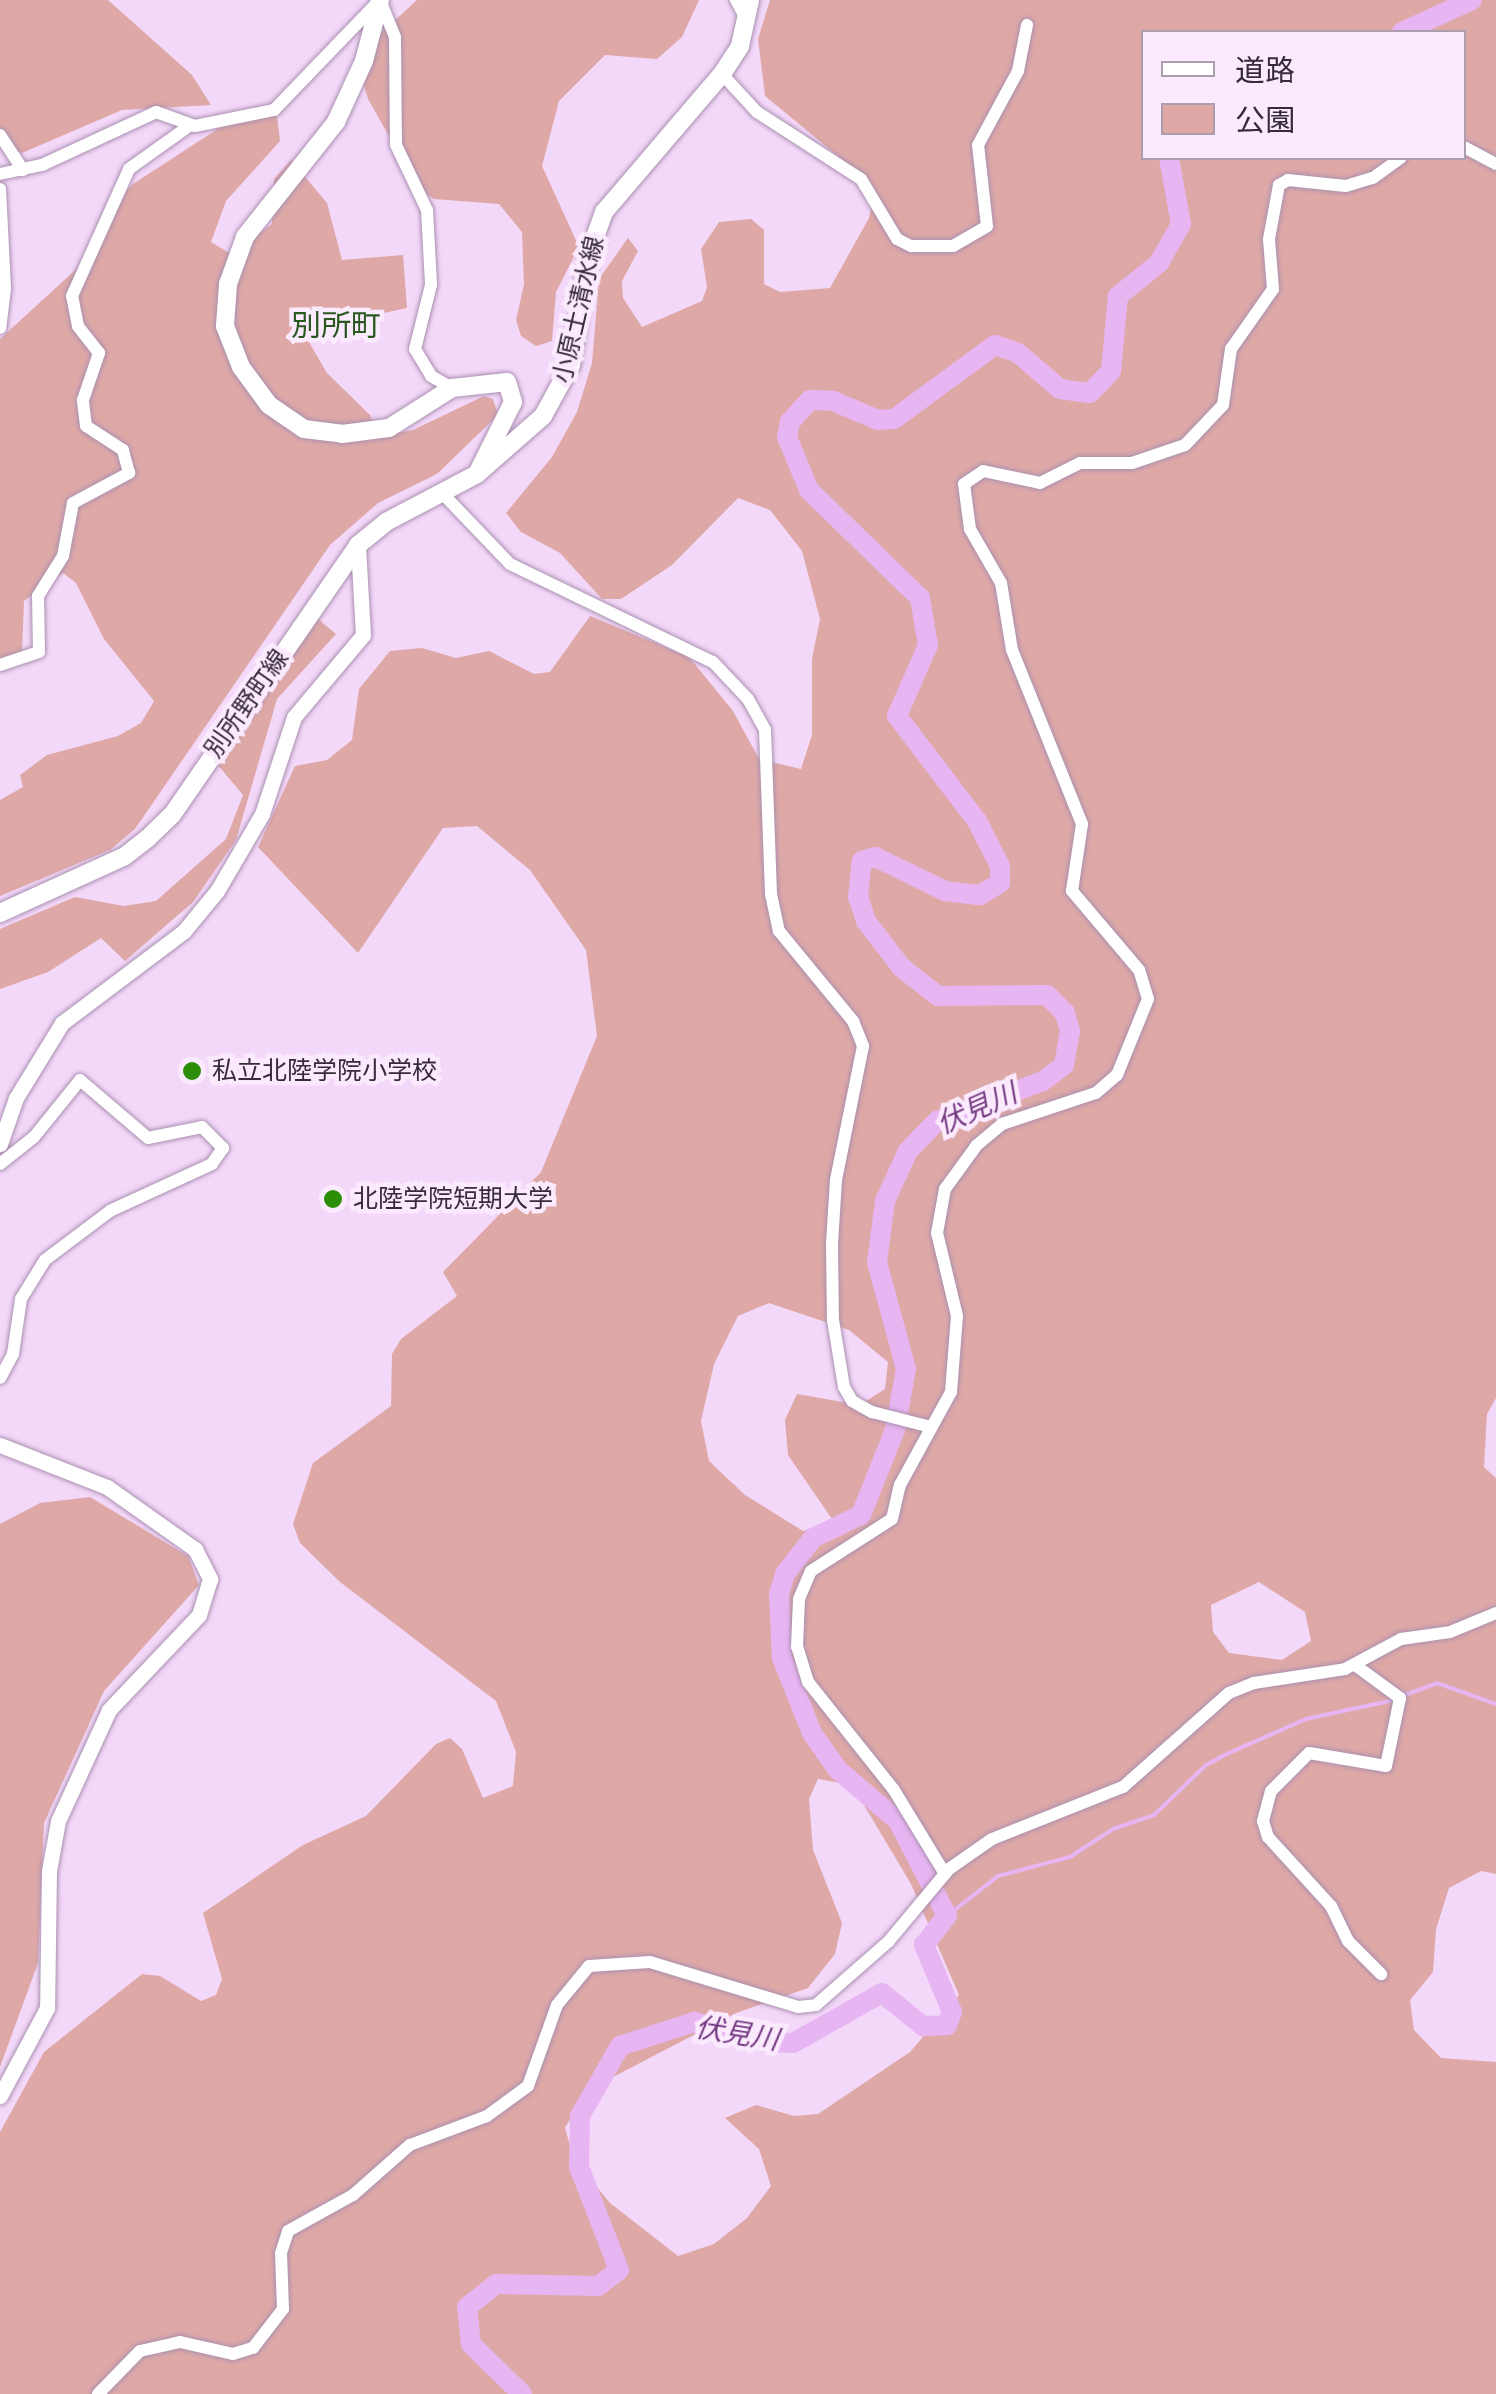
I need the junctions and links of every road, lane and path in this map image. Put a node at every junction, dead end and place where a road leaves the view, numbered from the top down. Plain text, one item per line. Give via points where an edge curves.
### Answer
1 (380, 0) edge
2 (743, 4) edge
3 (1027, 25) dead end
4 (722, 74) junction
5 (189, 126) junction
6 (0, 135) edge
7 (1466, 148) edge
8 (1398, 160) edge
9 (1496, 164) edge
10 (23, 170) junction
11 (0, 174) edge
12 (0, 189) edge
13 (0, 328) edge
14 (452, 388) junction
15 (477, 474) junction
16 (442, 492) junction
17 (358, 545) junction
18 (0, 665) edge
19 (0, 913) edge
20 (0, 1144) edge
21 (0, 1164) edge
22 (0, 1378) edge
23 (931, 1428) junction
24 (0, 1445) edge
25 (1496, 1613) edge
26 (1355, 1665) junction
27 (945, 1874) junction
28 (1381, 1974) dead end
29 (0, 2096) edge
30 (98, 2394) edge

1 - 5 street via 274,110
1 - 14 street via 394,37 396,146 426,210 430,285 415,348 430,376
1 - 14 main road via 364,61 336,122 244,238 228,284 225,326 260,392 304,429 342,434 388,428
2 - 4 main road, 小原土清水線 via 740,46
3 - 4 street via 1018,70 978,145 987,226 952,246 911,246 897,239 861,179 757,112
4 - 15 main road, 小原土清水線 via 604,212 558,397
5 - 10 street via 156,112
5 - 18 street via 129,169 72,296 78,326 98,354 82,400 86,426 123,450 129,473 73,503 63,556 38,596 39,652
6 - 10 street
7 - 9 street
8 - 23 street via 1346,186 1288,180 1279,185 1269,239 1272,289 1231,349 1223,405 1185,445 1132,463 1080,463 1040,483 989,471 969,475 964,484 970,530 1001,583 1012,650 1082,824 1072,892 1139,970 1148,999 1117,1075 1086,1097 1002,1124 945,1189 937,1234 958,1316 958,1354 951,1392
10 - 11 street
12 - 13 street
14 - 15 main road via 492,379 507,382 513,394
15 - 16 main road, 別所野町線
16 - 17 main road, 別所野町線
16 - 23 street via 510,564 713,662 748,699 765,730 770,894 779,931 853,1021 862,1046 836,1180 833,1320 844,1387 852,1401 872,1412
17 - 19 main road, 別所野町線 via 172,815 124,856
17 - 20 street via 364,635 294,717 262,814 217,891 184,931 62,1023 16,1098
21 - 22 street via 34,1137 80,1080 148,1138 202,1127 223,1148 212,1164 110,1211 46,1260 21,1300 13,1354
23 - 27 street via 900,1485 892,1520 811,1571 795,1625 808,1682 821,1705 894,1790
24 - 29 street via 107,1487 195,1549 210,1580 199,1615 109,1710 58,1821 49,1871 47,2008
25 - 26 street via 1450,1632 1401,1639
26 - 27 street via 1254,1682 1230,1693 1123,1787 992,1840
26 - 28 street via 1400,1698 1386,1766 1308,1753 1271,1792 1263,1821 1268,1837 1331,1906 1348,1941
27 - 30 street via 888,1942 816,2005 798,2007 650,1962 589,1966 557,2005 528,2086 487,2116 410,2145 353,2196 288,2231 281,2253 282,2310 253,2348 233,2354 180,2342 140,2350

